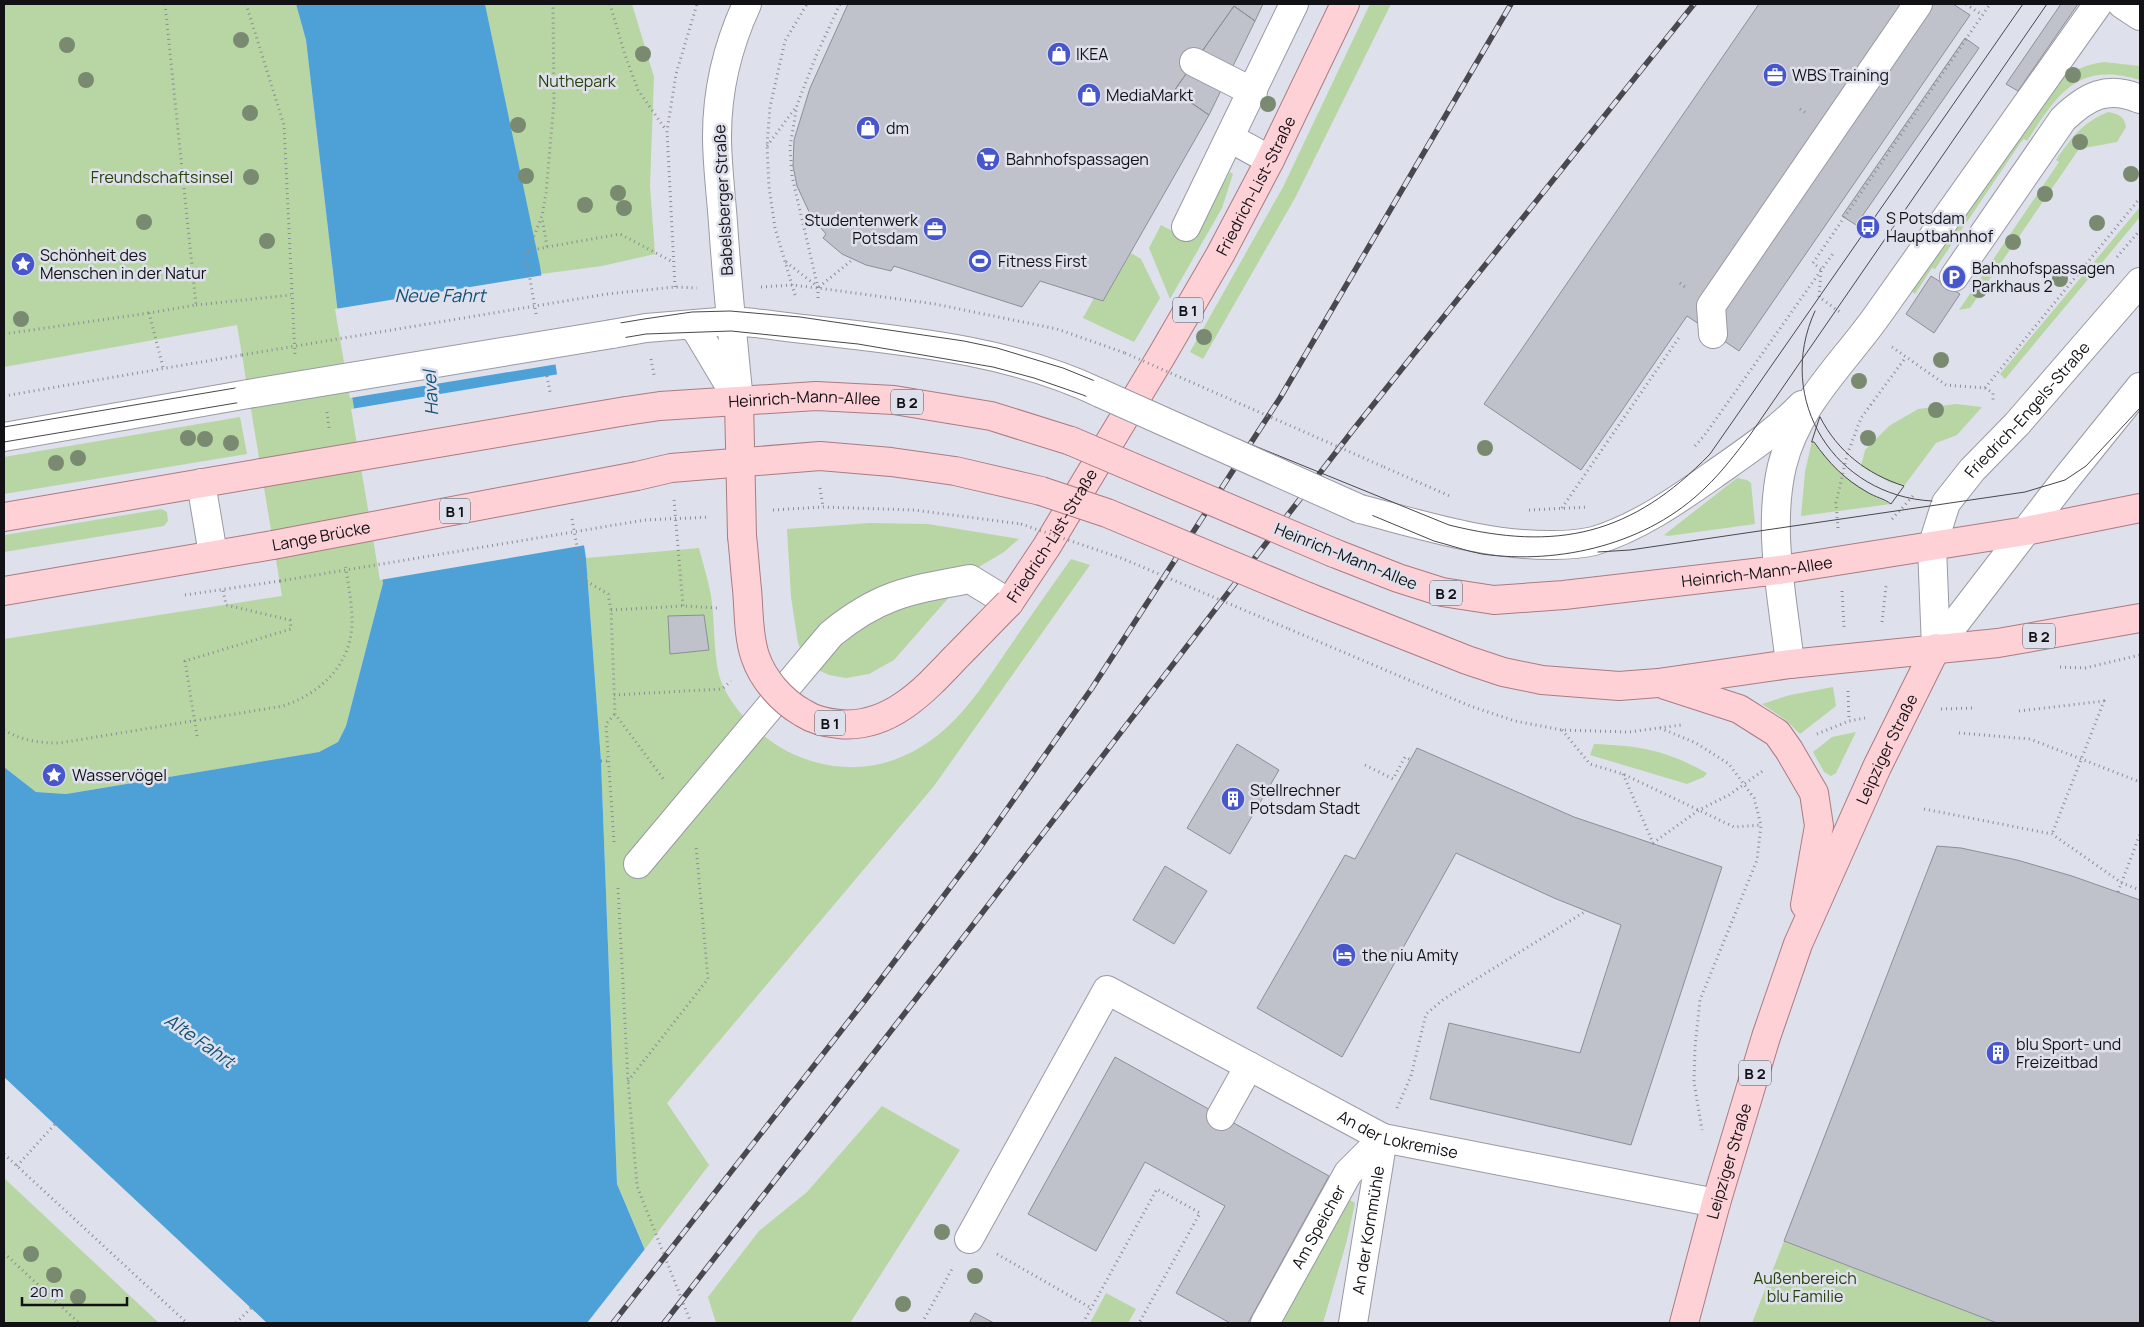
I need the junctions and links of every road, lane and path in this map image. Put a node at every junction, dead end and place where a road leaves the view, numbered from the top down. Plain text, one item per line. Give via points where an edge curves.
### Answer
1 (165, 4) edge
2 (246, 4) edge
3 (553, 4) edge
4 (610, 4) edge
5 (697, 4) edge
6 (747, 4) edge
7 (806, 4) edge
8 (840, 4) edge
9 (1294, 4) edge
10 (1345, 4) edge
11 (1918, 4) edge
12 (1966, 4) edge
13 (1990, 4) edge
14 (2098, 4) edge
15 (1982, 15) junction
16 (1194, 62) dead end
17 (1253, 92) junction
18 (2140, 99) edge
19 (797, 105) junction
20 (667, 131) junction
21 (1230, 138) junction
22 (767, 146) junction
23 (1270, 160) junction
24 (2140, 198) edge
25 (542, 216) junction
26 (1186, 227) dead end
27 (547, 246) junction
28 (528, 251) junction
29 (1834, 252) dead end
30 (526, 256) dead end
31 (852, 260) dead end
32 (673, 262) junction
33 (1821, 270) junction
34 (1954, 277) dead end
35 (2140, 282) edge
36 (792, 285) dead end
37 (818, 288) junction
38 (291, 294) junction
39 (196, 305) junction
40 (149, 314) junction
41 (731, 321) junction
42 (690, 325) junction
43 (1686, 328) dead end
44 (1867, 330) junction
45 (4, 334) edge
46 (1713, 334) dead end
47 (1906, 357) junction
48 (296, 363) dead end
49 (163, 367) junction
50 (1830, 375) junction
51 (2140, 387) edge
52 (1985, 388) junction
53 (4, 396) edge
54 (739, 401) junction
55 (1994, 405) dead end
56 (4, 437) edge
57 (1692, 449) dead end
58 (1847, 455) dead end
59 (741, 462) junction
60 (201, 483) junction
61 (1461, 500) dead end
62 (1594, 506) dead end
63 (823, 507) dead end
64 (2140, 508) edge
65 (1562, 509) junction
66 (1520, 510) dead end
67 (4, 516) edge
68 (2026, 531) junction
69 (1932, 547) junction
70 (578, 553) dead end
71 (213, 554) junction
72 (1780, 570) junction
73 (347, 578) dead end
74 (280, 581) dead end
75 (223, 590) dead end
76 (4, 591) edge
77 (1009, 603) junction
78 (611, 610) junction
79 (2140, 618) edge
80 (1289, 629) dead end
81 (1936, 648) junction
82 (1790, 664) junction
83 (1658, 683) junction
84 (722, 689) dead end
85 (614, 696) junction
86 (1972, 708) dead end
87 (1905, 710) junction
88 (2019, 711) dead end
89 (614, 714) junction
90 (194, 720) junction
91 (1659, 728) dead end
92 (4, 730) edge
93 (1562, 730) dead end
94 (1959, 732) dead end
95 (197, 736) dead end
96 (1790, 750) junction
97 (2082, 758) junction
98 (608, 760) junction
99 (1411, 760) dead end
100 (601, 761) dead end
101 (1365, 765) dead end
102 (1623, 774) junction
103 (2140, 782) edge
104 (1746, 784) junction
105 (685, 808) junction
106 (1924, 809) dead end
107 (1699, 810) junction
108 (1761, 824) junction
109 (2052, 834) junction
110 (2140, 834) edge
111 (615, 848) dead end
112 (638, 864) dead end
113 (2122, 883) junction
114 (618, 888) dead end
115 (2140, 890) edge
116 (2118, 892) dead end
117 (1586, 911) dead end
118 (1798, 944) junction
119 (1249, 1066) junction
120 (1411, 1076) dead end
121 (628, 1081) junction
122 (1221, 1116) dead end
123 (55, 1124) dead end
124 (1383, 1138) junction
125 (1704, 1138) dead end
126 (4, 1154) edge
127 (17, 1166) junction
128 (1716, 1203) junction
129 (969, 1239) junction
130 (4, 1253) edge
131 (251, 1308) dead end
132 (1091, 1308) junction
133 (79, 1323) edge
134 (187, 1323) edge
135 (236, 1323) edge
136 (691, 1323) edge
137 (922, 1323) edge
138 (1082, 1323) edge
139 (1140, 1323) edge
140 (1265, 1323) edge
141 (1353, 1323) edge
142 (1684, 1323) edge

1 - 39 path
2 - 38 path via 284,126
3 - 25 path via 554,102
4 - 20 path via 638,90
5 - 20 path via 676,74
6 - 41 street, Babelsberger Straße via 726,62 717,136
7 - 22 path via 785,41 770,107
8 - 19 path
9 - 17 street
10 - 23 main road, Friedrich-List-Straße / B 1
11 - 46 street via 1711,306
12 - 15 path
13 - 15 path
14 - 44 street
15 - 33 path via 1813,263
16 - 17 street
17 - 21 street
18 - 34 street via 2110,92 2094,95 2079,103 2063,119
19 - 22 path
19 - 37 path via 790,147 792,176
20 - 32 path
21 - 23 street
21 - 26 street
22 - 37 path via 773,212 786,262
23 - 77 main road, Friedrich-List-Straße / B 1 via 1162,355
24 - 52 path
25 - 27 path
25 - 28 path
27 - 28 path
27 - 32 path via 620,234
28 - 30 path
29 - 33 path
31 - 37 path
32 - 49 path, bridge via 675,288 607,294
33 - 44 path via 1819,297
33 - 57 path
35 - 69 street, Friedrich-Engels-Straße via 1948,500
36 - 37 path
37 - 61 path, bridge via 935,304 1058,328 1125,352
38 - 39 path
38 - 48 path
39 - 40 path
40 - 45 path
40 - 49 path
41 - 42 street
41 - 50 street, bridge via 998,357 1100,393 1360,509 1482,540 1530,545 1593,541 1674,503 1760,442 1799,409
41 - 54 street, Babelsberger Straße
42 - 54 street via 697,330
42 - 56 street, bridge via 646,328
43 - 65 path
44 - 47 path
44 - 50 street
47 - 52 path via 1946,385
47 - 58 path via 1861,418
49 - 53 path
50 - 72 street via 1806,406 1782,465 1776,496
51 - 68 street
52 - 55 path via 1993,393
54 - 59 main road, Friedrich-List-Straße / B 1
54 - 60 main road, Heinrich-Mann-Allee, bridge via 626,411
54 - 72 main road, Heinrich-Mann-Allee / B 2, bridge via 816,396 894,400 991,416 1071,441 1334,553 1442,592 1494,600
59 - 71 main road, Lange Brücke / B 1, bridge via 671,468
59 - 77 main road, Friedrich-List-Straße / B 1, bridge via 742,536 755,657 777,693 806,715 827,723 859,724 873,722 895,712 920,694
59 - 83 main road, B 2, bridge via 820,456 890,462 955,471 1041,491 1107,513 1308,597 1503,672 1581,684
60 - 67 main road
60 - 71 street
62 - 65 path
63 - 80 path, bridge via 914,510 1021,524 1121,558
64 - 68 main road, Heinrich-Mann-Allee
65 - 66 path
68 - 69 main road, Heinrich-Mann-Allee
68 - 81 street
69 - 72 main road, Heinrich-Mann-Allee / B 2
69 - 81 street, Leipziger Straße / B 2
70 - 78 path via 583,579 608,594
71 - 76 main road, Lange Brücke / B 1
72 - 82 street
73 - 90 path via 352,622 348,648 335,671 319,689 283,706
74 - 78 path, bridge via 644,520 676,518 683,606
75 - 90 path via 226,605 290,620 291,629 185,661
77 - 105 street via 970,579 890,596 853,616 831,634
78 - 85 path
79 - 81 main road, B 2 via 1998,643
81 - 82 main road, B 2
81 - 87 main road, Leipziger Straße / B 2
82 - 83 main road, B 2
83 - 96 main road, Leipziger Straße via 1739,709 1777,733
84 - 85 path
85 - 89 path
86 - 87 path
87 - 96 path via 1849,720 1808,737
87 - 118 main road, Leipziger Straße / B 2
88 - 97 path via 2104,701
89 - 98 path via 606,724
89 - 105 path
90 - 92 path via 60,742 37,743 20,739
90 - 95 path
91 - 104 path via 1714,753 1729,764
93 - 102 path via 1590,764
94 - 97 path via 2030,739
96 - 104 path
96 - 118 main road, Leipziger Straße via 1814,794 1819,826
97 - 103 path
97 - 109 path
98 - 100 path
98 - 111 path
99 - 101 path via 1405,757 1393,779
102 - 107 path
102 - 107 path via 1653,844
104 - 107 path
104 - 108 path via 1754,798
105 - 112 street
105 - 121 path via 695,828 708,979
106 - 109 path
107 - 108 path via 1734,827
108 - 125 path via 1757,860 1700,1000 1694,1082
109 - 113 path
110 - 113 path
113 - 115 path
113 - 116 path
114 - 121 path
117 - 120 path via 1444,999 1426,1014
118 - 128 main road, Leipziger Straße / B 2
119 - 122 street
119 - 124 street, An der Lokremise
119 - 129 street, An der Lokremise via 1107,990
121 - 136 path via 637,1186
123 - 127 path
124 - 128 street, An der Lokremise
124 - 140 street, Am Speicher via 1348,1172
124 - 141 street, An der Kornmühle
126 - 127 path
127 - 134 path
128 - 142 main road, Leipziger Straße / B 2
129 - 132 path
129 - 137 path
130 - 133 path
131 - 135 path
132 - 138 path
132 - 139 path via 1157,1189 1200,1213

